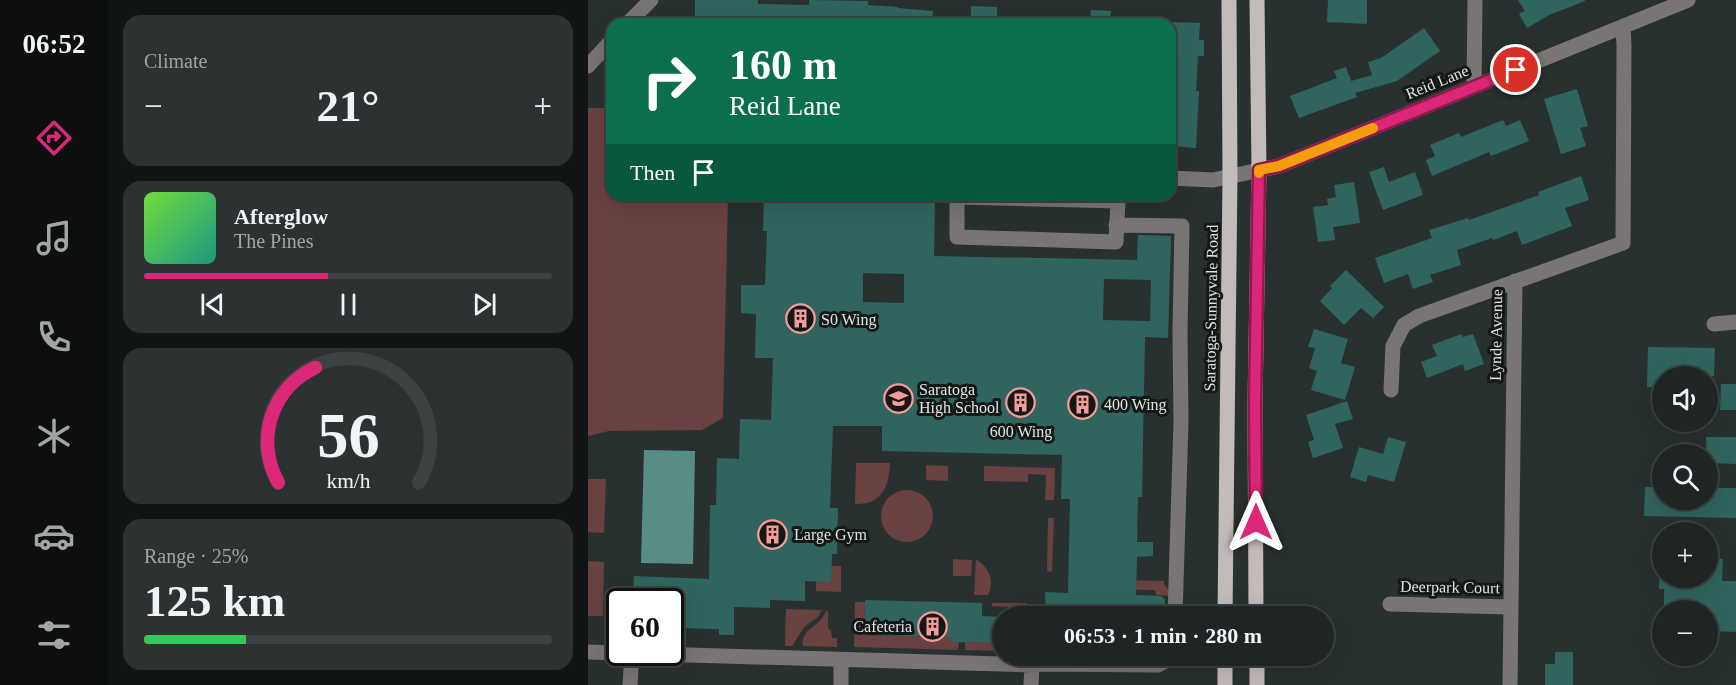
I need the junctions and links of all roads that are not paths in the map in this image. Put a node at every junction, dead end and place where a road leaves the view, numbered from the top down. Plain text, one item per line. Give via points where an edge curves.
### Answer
1 (651, 0) edge
2 (1229, 0) edge
3 (1257, 0) edge
4 (1475, 0) edge
5 (1688, 0) edge
6 (633, 18) edge
7 (1623, 27) junction
8 (606, 46) edge
9 (588, 66) edge
10 (1474, 87) junction
11 (1259, 170) junction
12 (1230, 176) junction
13 (1176, 178) edge
14 (956, 201) edge
15 (1121, 201) edge
16 (1116, 225) junction
17 (1515, 281) junction
18 (1736, 322) edge
19 (1714, 324) dead end
20 (1391, 390) dead end
21 (1390, 603) dead end
22 (1176, 606) edge
23 (1225, 606) edge
24 (1256, 606) edge
25 (1510, 607) junction
26 (588, 652) edge
27 (606, 652) edge
28 (684, 655) edge
29 (841, 661) junction
30 (992, 664) edge
31 (631, 666) edge
32 (1032, 666) edge
33 (1225, 666) edge
34 (1257, 666) edge
35 (630, 685) edge
36 (841, 685) edge
37 (1031, 685) edge
38 (1225, 685) edge
39 (1257, 685) edge
40 (1510, 685) edge

1 - 6 street
2 - 12 main road, Saratoga-Sunnyvale Road
3 - 11 main road
4 - 10 street
5 - 7 street, Reid Lane
7 - 10 street, Reid Lane
7 - 17 street, Lynde Avenue via 1623,243
8 - 9 street
10 - 11 street, Reid Lane via 1279,166
11 - 12 street, Reid Lane
11 - 24 main road
12 - 13 street, Reid Lane via 1208,181
12 - 23 main road, Saratoga-Sunnyvale Road
14 - 16 street via 957,237 1116,242
15 - 16 street
16 - 22 street via 1182,226
17 - 20 street via 1404,325 1393,346
17 - 25 street, Lynde Avenue
18 - 19 street
21 - 25 street, Deerpark Court
25 - 40 street, Lynde Avenue
26 - 27 street
28 - 29 street
29 - 30 street
29 - 36 street
31 - 35 street
32 - 37 street
33 - 38 main road
34 - 39 main road

